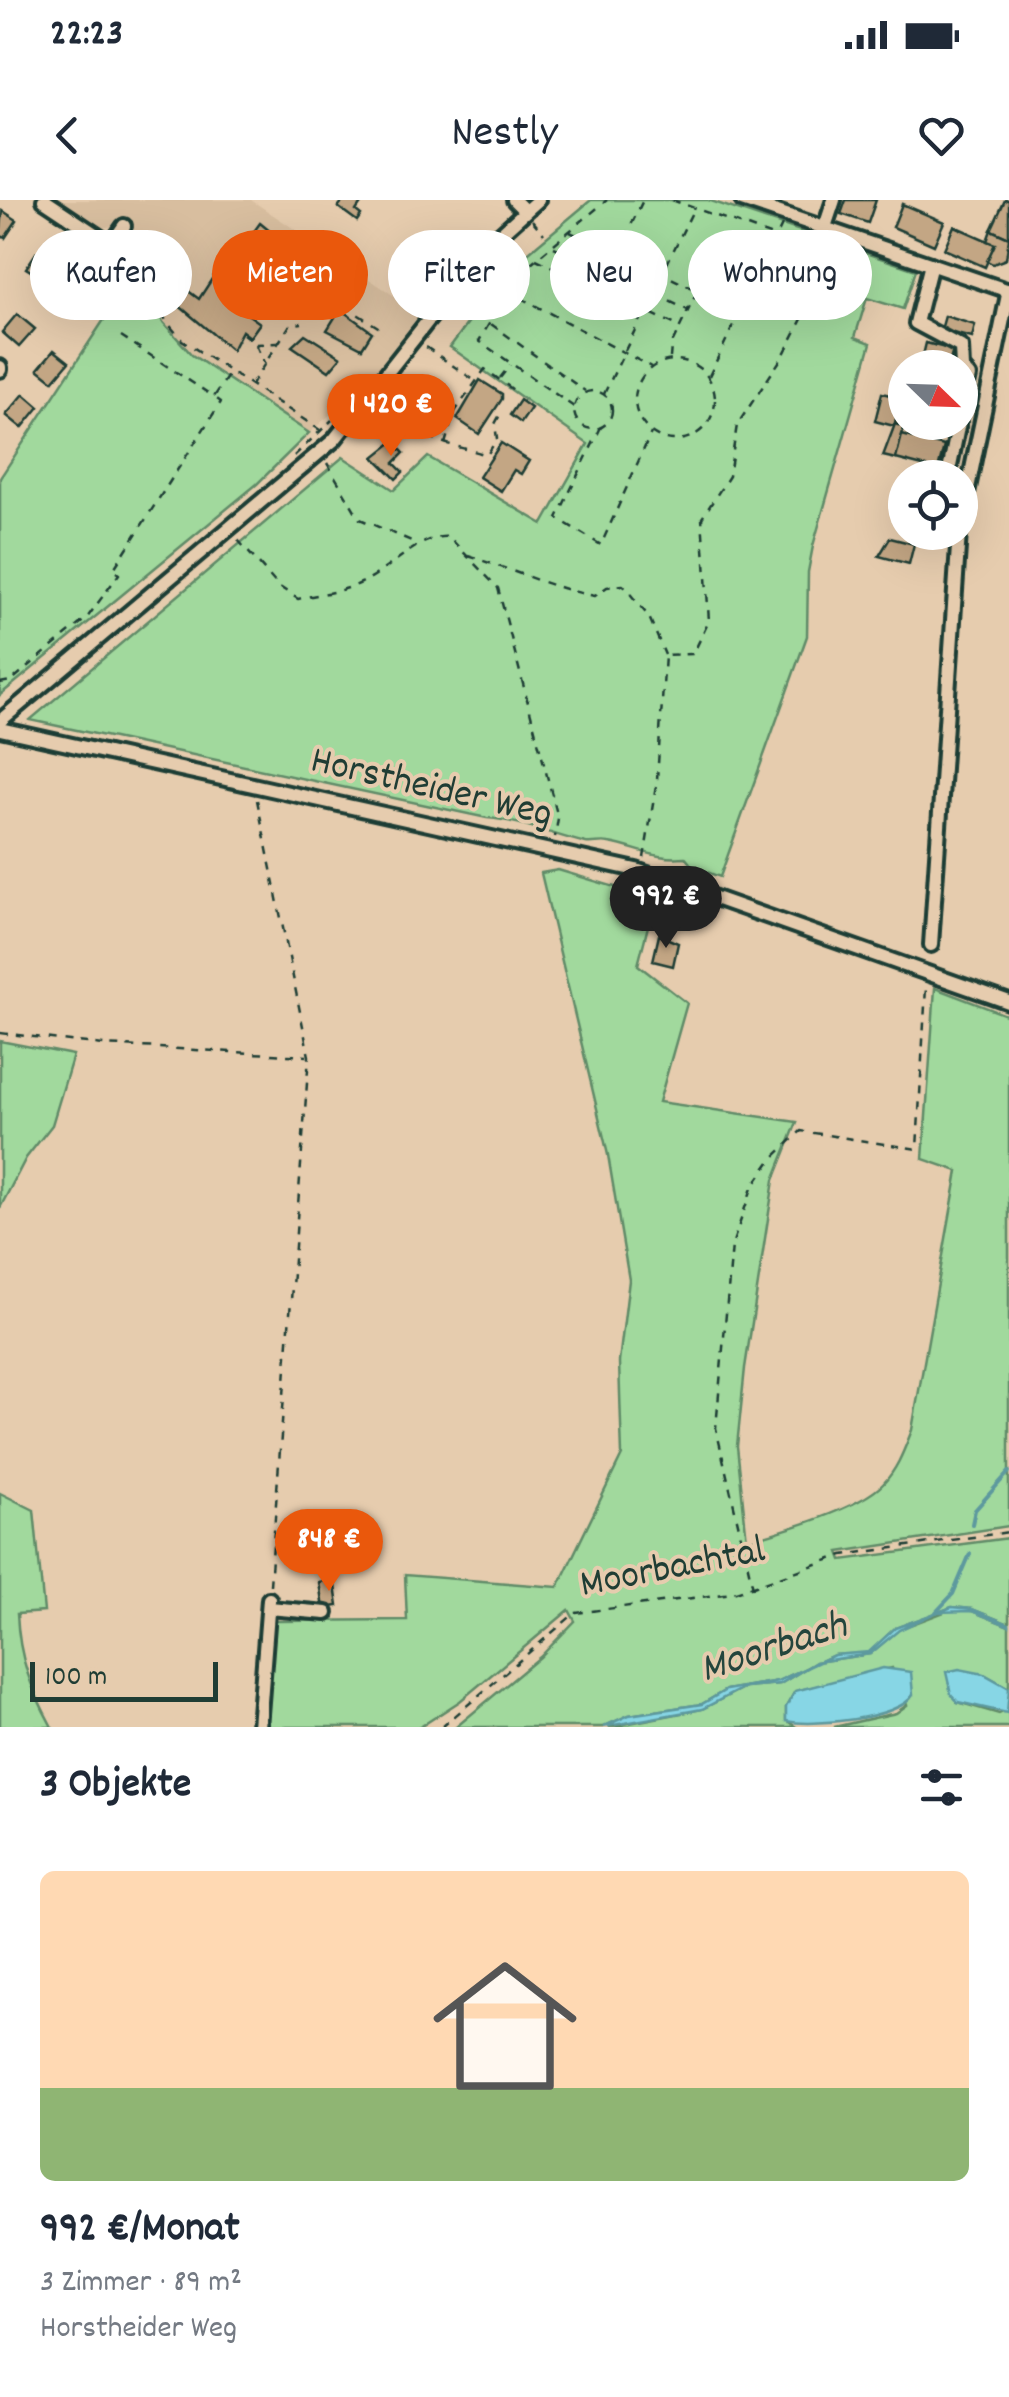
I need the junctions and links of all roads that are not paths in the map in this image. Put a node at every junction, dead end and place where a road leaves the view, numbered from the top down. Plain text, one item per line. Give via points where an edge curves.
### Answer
1 (44, 200) edge
2 (514, 200) edge
3 (538, 200) edge
4 (742, 200) edge
5 (834, 200) edge
6 (525, 211) junction
7 (124, 226) dead end
8 (825, 227) junction
9 (89, 230) edge
10 (121, 230) edge
11 (931, 264) junction
12 (1009, 290) edge
13 (960, 350) edge
14 (978, 378) edge
15 (988, 380) junction
16 (973, 460) edge
17 (959, 550) edge
18 (0, 725) edge
19 (931, 945) dead end
20 (1009, 1002) edge
21 (326, 1613) dead end
22 (259, 1727) edge

1 - 9 street
2 - 6 street
3 - 6 street
4 - 8 street
5 - 8 street
6 - 18 street via 469,268 322,452
7 - 10 street
8 - 11 street
11 - 12 street
11 - 13 street via 916,323
12 - 15 street
14 - 15 street
15 - 16 street
17 - 19 street
18 - 20 street, Horstheider Weg via 642,872
21 - 22 street via 269,1604

